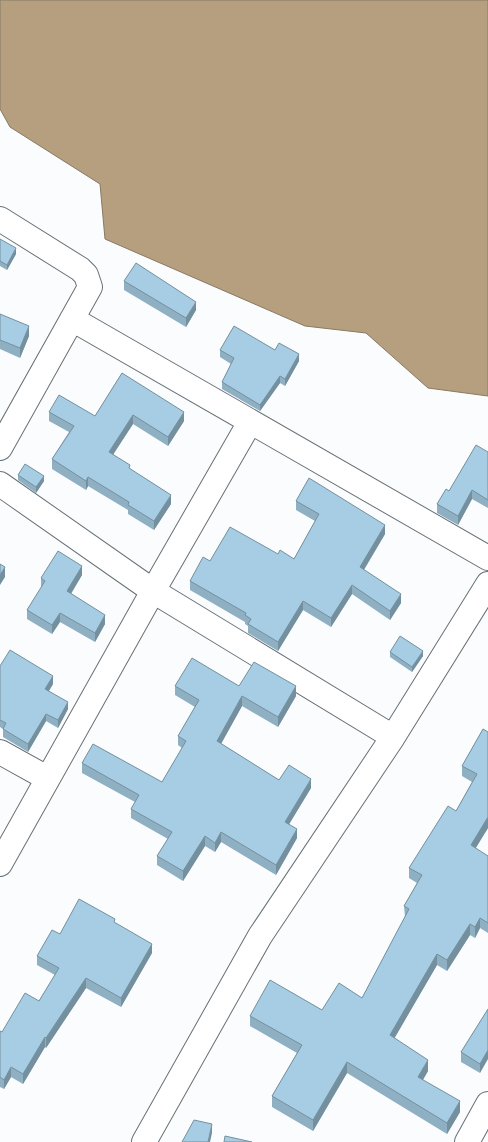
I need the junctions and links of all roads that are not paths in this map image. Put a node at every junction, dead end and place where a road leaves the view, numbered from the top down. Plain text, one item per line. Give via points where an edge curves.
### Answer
1 (0, 219) edge
2 (72, 319) junction
3 (250, 422) junction
4 (0, 448) edge
5 (0, 484) edge
6 (488, 558) edge
7 (488, 584) edge
8 (153, 591) junction
9 (393, 737) junction
10 (0, 752) edge
11 (48, 778) junction
12 (0, 864) edge
13 (488, 1104) edge
14 (144, 1142) edge
15 (466, 1142) edge

1 - 2 street via 86,275 90,287
2 - 3 street
2 - 4 street
3 - 6 street
3 - 8 street
5 - 8 street
7 - 9 street
8 - 9 street
8 - 11 street
9 - 14 street via 260,936
10 - 11 street
11 - 12 street
13 - 15 street

